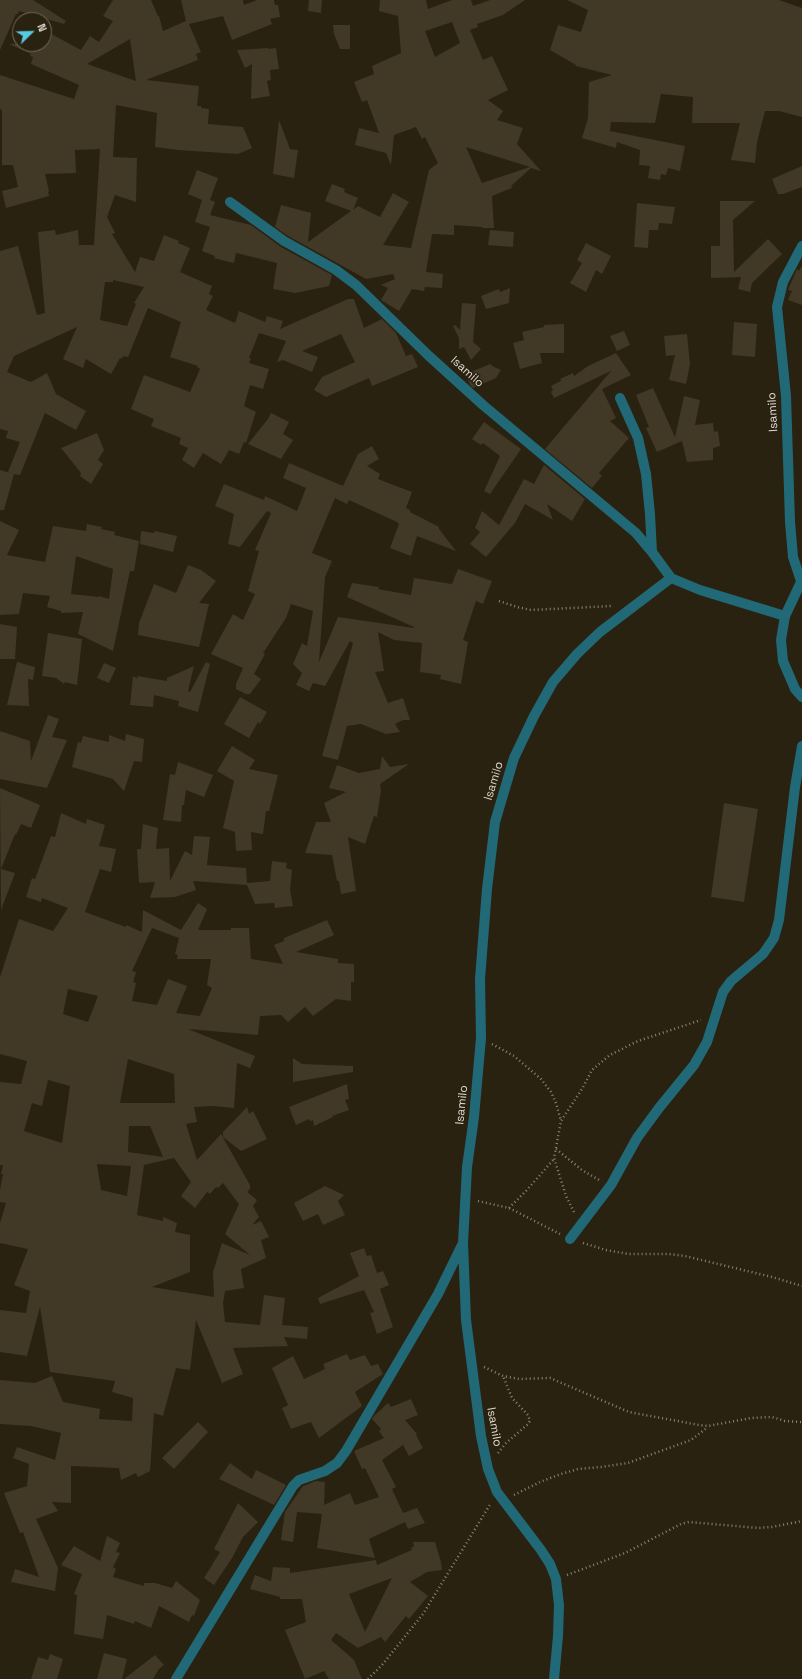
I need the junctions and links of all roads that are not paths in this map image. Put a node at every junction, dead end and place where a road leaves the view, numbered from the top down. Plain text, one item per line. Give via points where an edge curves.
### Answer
1 (230, 202) dead end
2 (802, 246) edge
3 (620, 398) dead end
4 (652, 552) junction
5 (671, 578) junction
6 (802, 580) edge
7 (785, 616) junction
8 (802, 697) edge
9 (802, 746) edge
10 (570, 1239) road end
11 (463, 1243) junction
12 (176, 1679) edge
13 (554, 1679) edge

1 - 4 street, Isamilo via 284,241 336,270 356,285 462,385 636,533
2 - 6 street, Isamilo via 783,282 778,307 786,396 793,557
3 - 4 street via 638,438 646,474
4 - 5 street, Isamilo
5 - 7 street via 700,590
5 - 11 street, Isamilo via 600,632 577,654 553,682 514,758 495,822 486,889 480,979 481,1038 467,1167
6 - 7 street
7 - 8 street via 781,640 783,662 795,689
9 - 10 street via 779,920 774,938 763,954 731,981 723,992 707,1042 694,1065 659,1108 611,1185
11 - 12 street via 438,1294 346,1451 337,1463 325,1471 299,1480 293,1486
11 - 13 street, Isamilo via 466,1320 481,1436 488,1469 497,1492 541,1550 556,1579 559,1612

